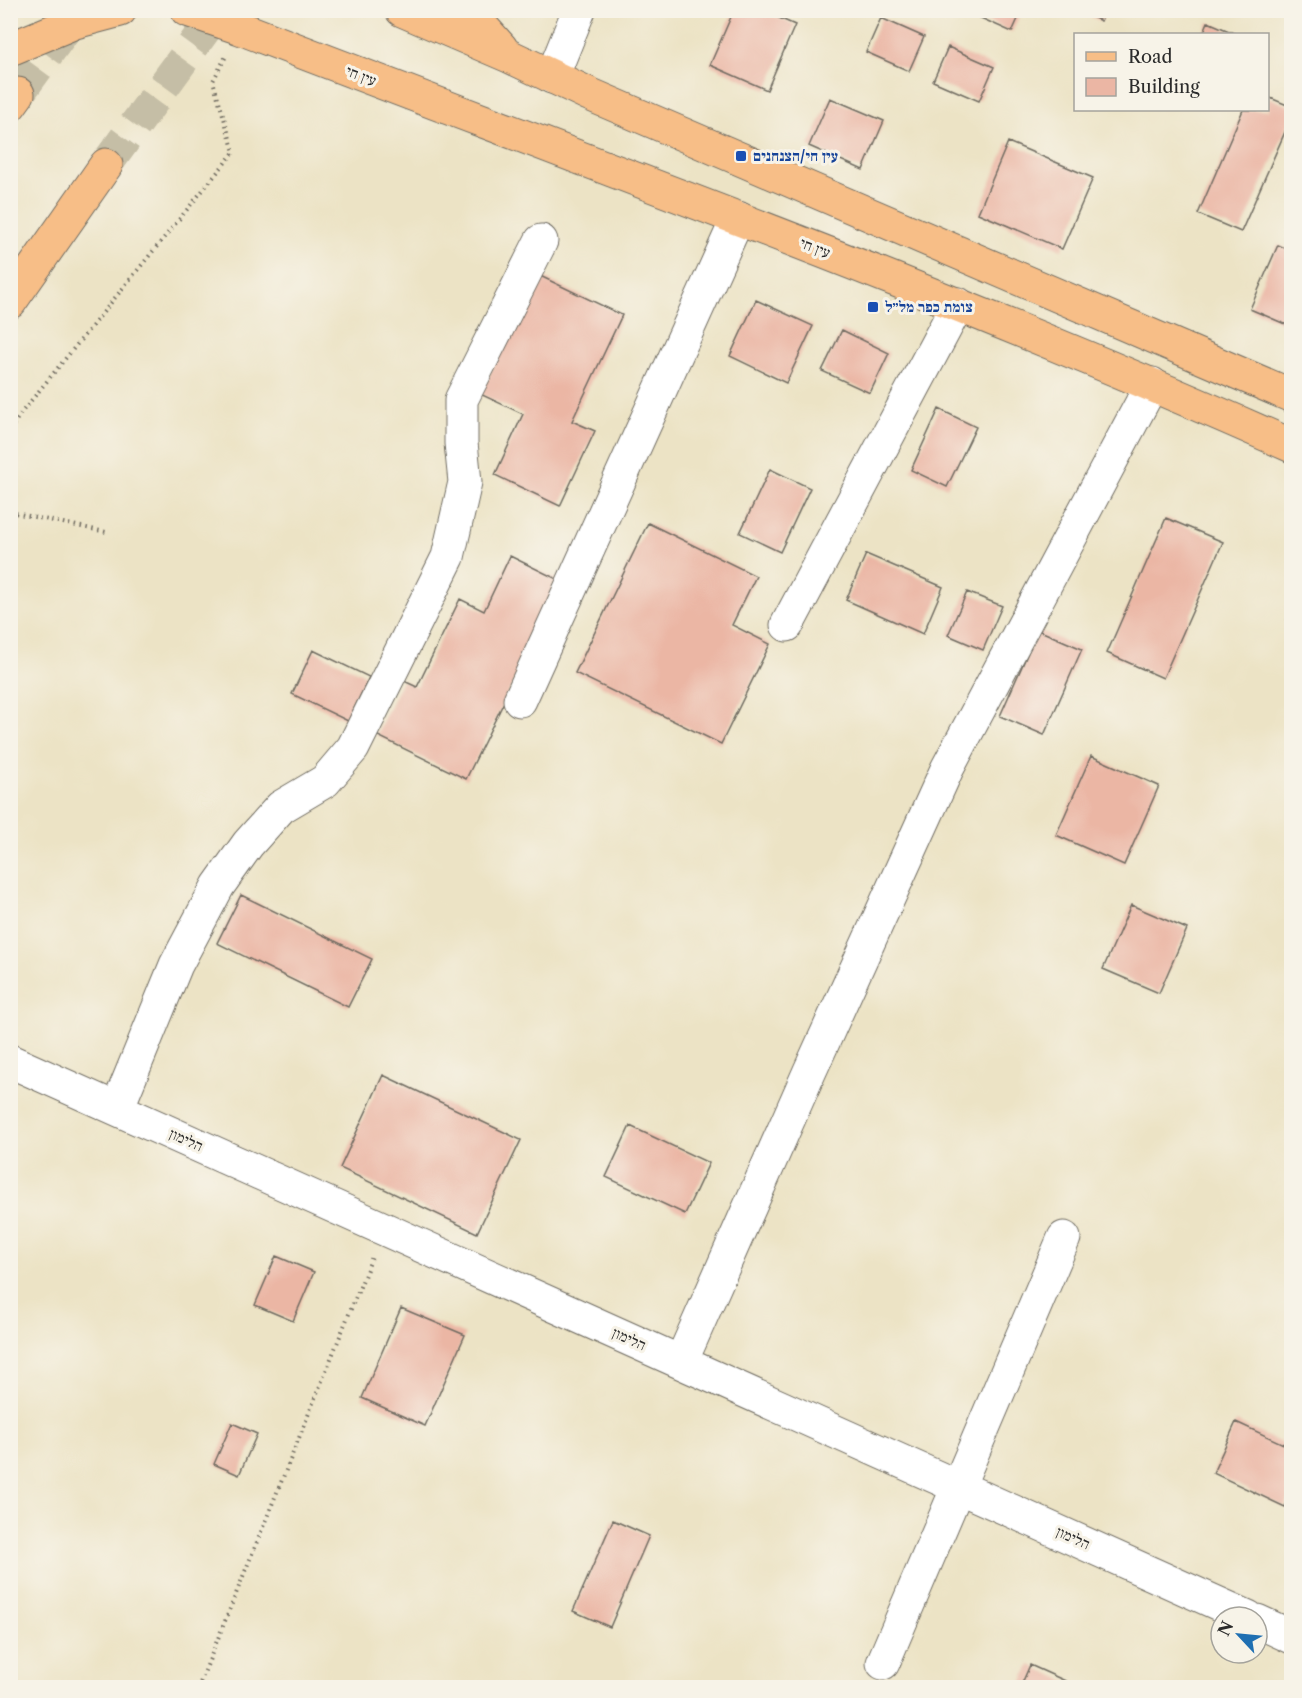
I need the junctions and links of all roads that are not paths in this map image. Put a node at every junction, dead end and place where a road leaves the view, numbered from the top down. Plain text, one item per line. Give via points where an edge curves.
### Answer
1 (120, 10) edge
2 (187, 10) edge
3 (402, 10) edge
4 (467, 10) edge
5 (579, 10) edge
6 (249, 19) edge
7 (10, 49) edge
8 (508, 56) junction
9 (552, 77) junction
10 (106, 165) tunnel mouth
11 (738, 218) junction
12 (541, 241) dead end
13 (10, 302) edge
14 (958, 304) junction
15 (1152, 384) junction
16 (1292, 396) edge
17 (1292, 446) edge
18 (787, 625) dead end
19 (520, 700) dead end
20 (10, 1061) edge
21 (117, 1109) junction
22 (1064, 1238) dead end
23 (681, 1362) junction
24 (958, 1487) junction
25 (1221, 1605) edge
26 (1269, 1626) edge
27 (1292, 1636) edge
28 (883, 1663) dead end

1 - 7 main road via 75,22
2 - 6 main road
3 - 8 main road
4 - 8 main road
5 - 9 street
6 - 11 main road, עין חי via 290,47 333,65
8 - 9 main road
9 - 16 main road
10 - 13 main road
11 - 14 main road, עין חי
11 - 19 street
12 - 21 street via 461,400 465,482 448,557 353,748 325,781 281,807 218,886 177,965
14 - 15 main road, עין חי
14 - 18 street
15 - 17 main road, עין חי
15 - 23 street via 947,769
20 - 21 street, הלימון
21 - 23 street, הלימון
22 - 24 street
23 - 24 street, הלימון
24 - 25 street, הלימון
24 - 28 street
26 - 27 street

